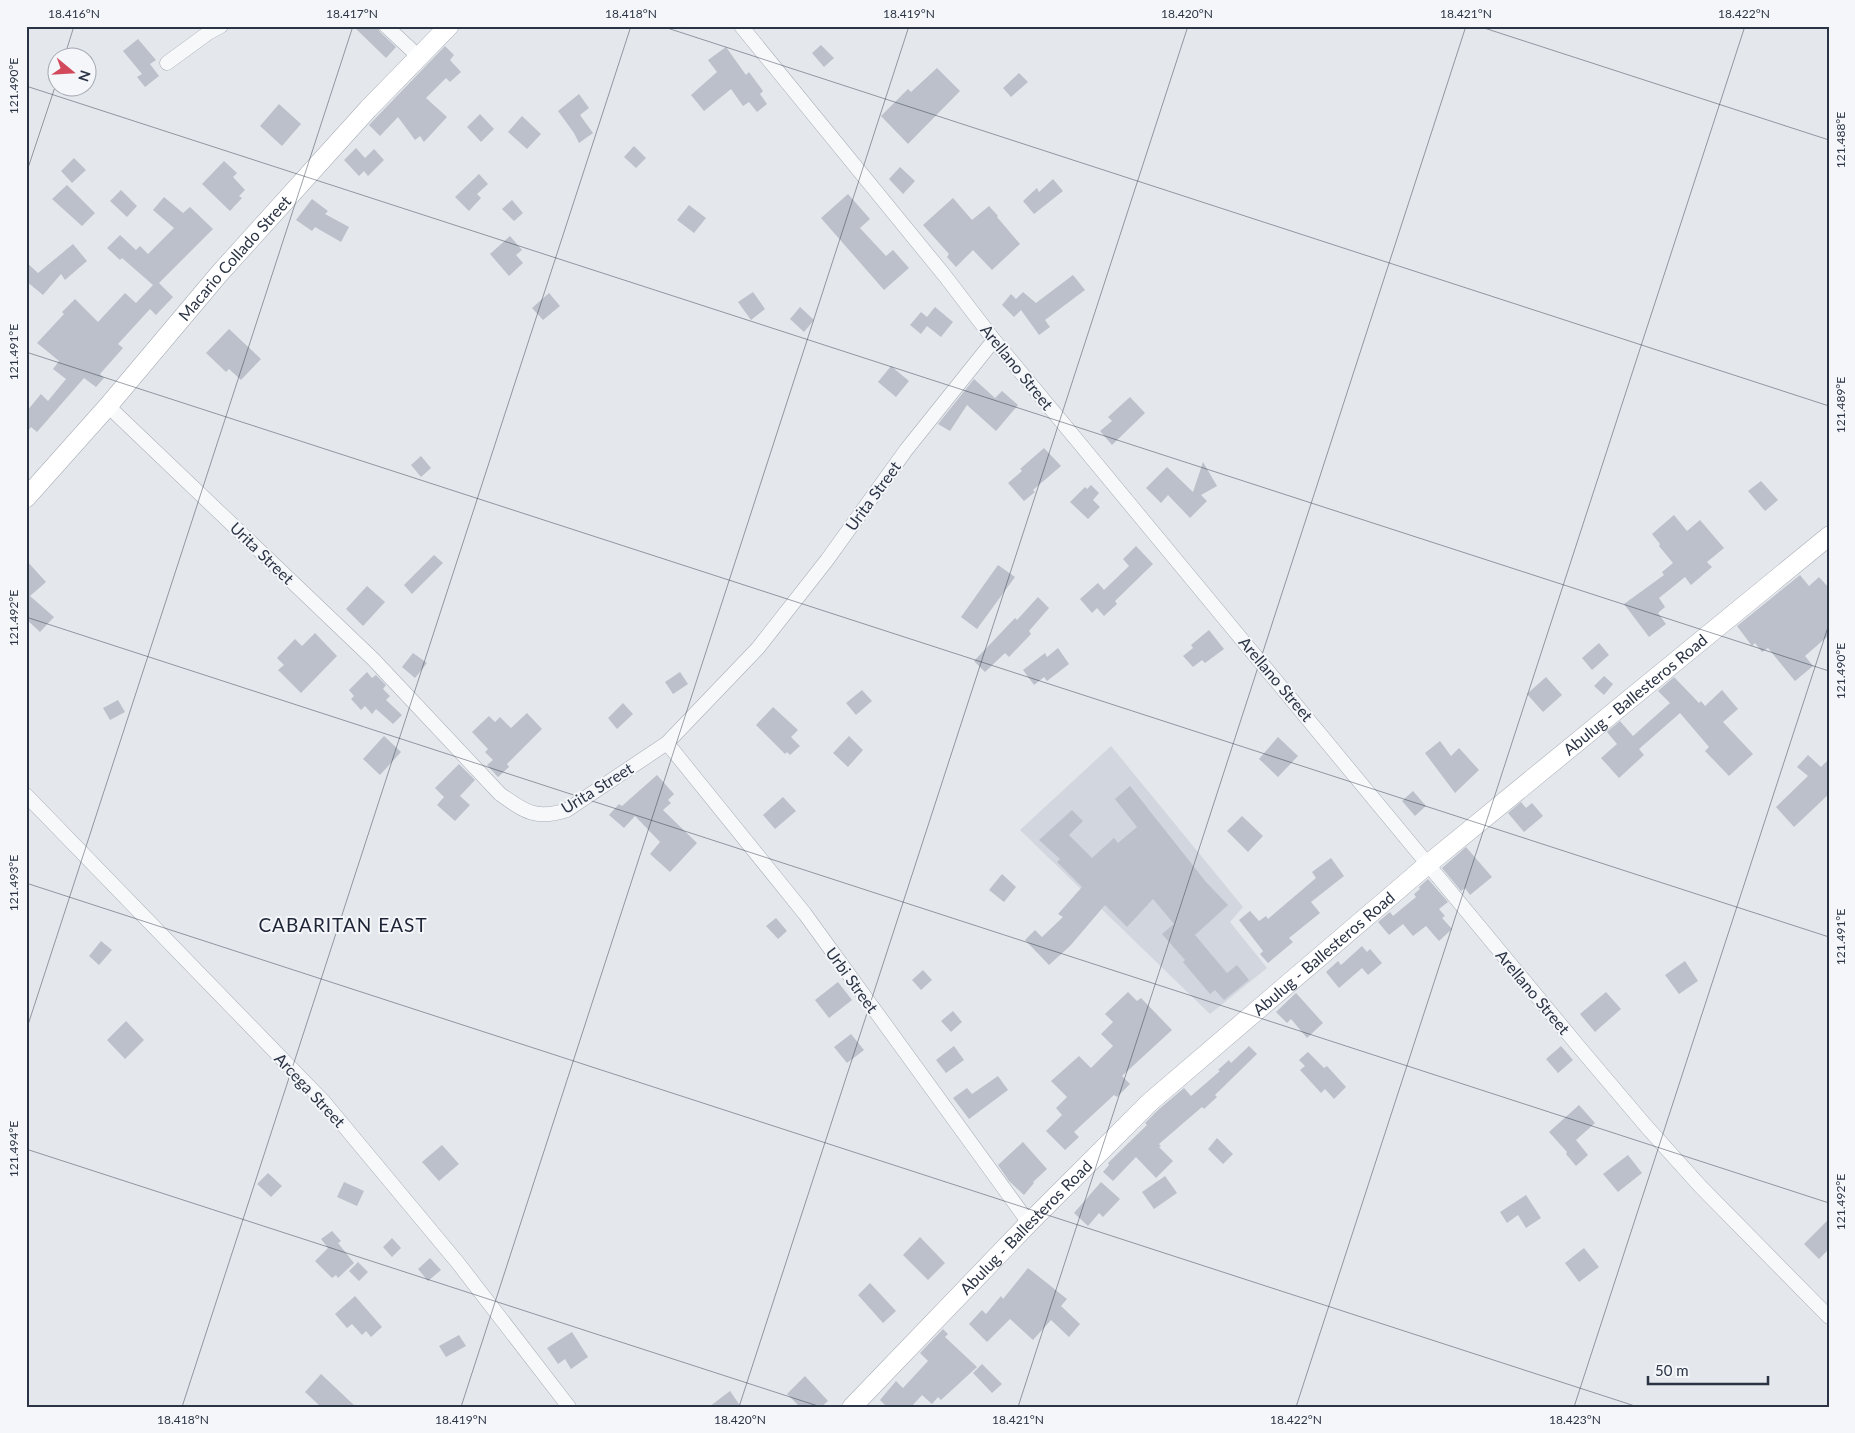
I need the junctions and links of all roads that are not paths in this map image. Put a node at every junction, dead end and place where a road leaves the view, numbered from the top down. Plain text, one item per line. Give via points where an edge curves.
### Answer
1 (221, 26) edge
2 (386, 26) edge
3 (449, 26) edge
4 (740, 26) edge
5 (419, 57) junction
6 (167, 63) dead end
7 (994, 340) junction
8 (108, 406) junction
9 (26, 498) edge
10 (1829, 536) edge
11 (667, 743) junction
12 (26, 795) edge
13 (1427, 865) junction
14 (1029, 1223) junction
15 (1829, 1317) edge
16 (569, 1407) edge
17 (852, 1407) edge

1 - 6 street
2 - 5 street
3 - 5 main road, Macario Collado Street
4 - 7 street, Arellano Street
5 - 8 main road, Macario Collado Street via 219,274
7 - 11 street, Urita Street via 906,450 827,560 758,648
7 - 13 street, Arellano Street
8 - 9 main road, Macario Collado Street
8 - 11 street, Urita Street via 373,659 500,794 516,805 533,814 550,815 567,810
10 - 13 main road, Abulug - Ballesteros Road
11 - 14 street, Urbi Street via 804,914
12 - 16 street, Arcega Street via 324,1102 458,1264
13 - 14 main road, Abulug - Ballesteros Road via 1150,1102
13 - 15 street, Arellano Street via 1646,1126 1700,1186
14 - 17 main road, Abulug - Ballesteros Road

